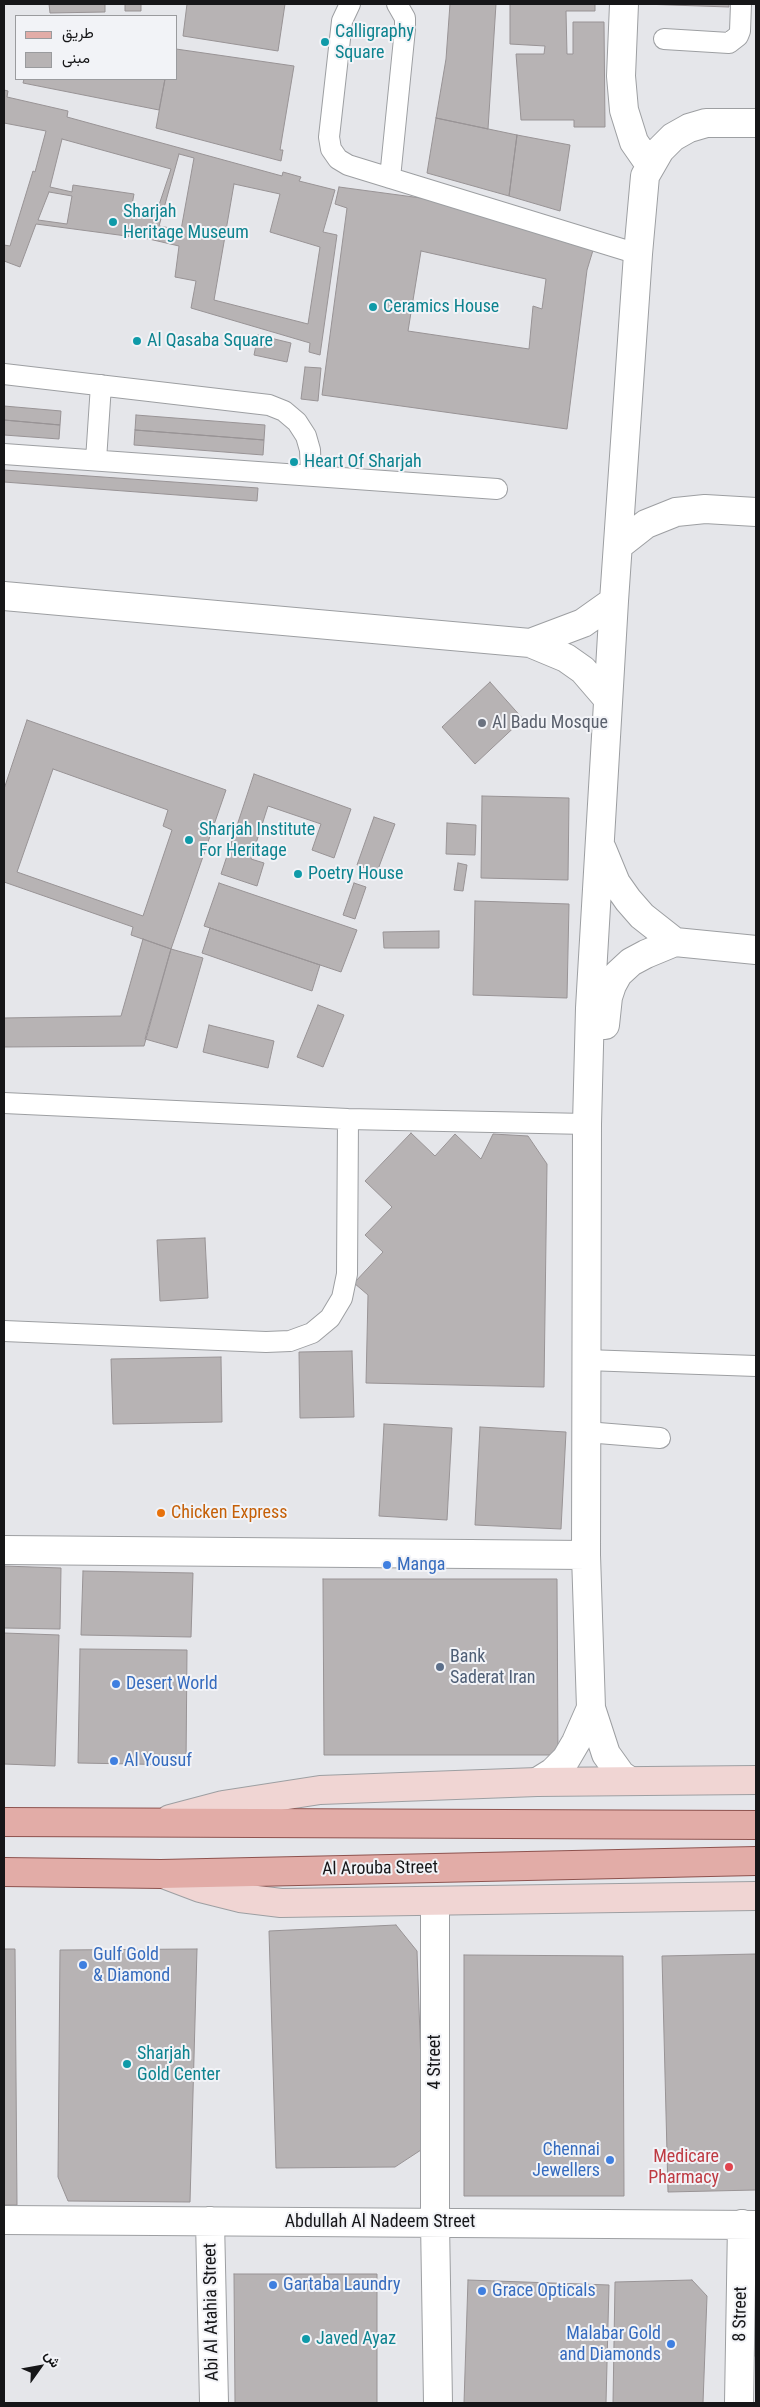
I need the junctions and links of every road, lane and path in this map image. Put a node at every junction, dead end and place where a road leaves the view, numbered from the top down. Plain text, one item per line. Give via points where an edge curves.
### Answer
1 (350, 4) edge
2 (397, 4) edge
3 (624, 4) edge
4 (741, 4) edge
5 (664, 39) dead end
6 (756, 123) edge
7 (650, 165) junction
8 (390, 178) junction
9 (638, 254) junction
10 (4, 374) edge
11 (101, 385) junction
12 (4, 454) edge
13 (96, 460) junction
14 (311, 476) junction
15 (497, 489) dead end
16 (756, 512) edge
17 (618, 546) junction
18 (4, 596) edge
19 (614, 601) junction
20 (530, 642) junction
21 (608, 699) junction
22 (600, 843) junction
23 (676, 942) junction
24 (756, 950) edge
25 (4, 1103) edge
26 (348, 1120) junction
27 (587, 1124) junction
28 (4, 1331) edge
29 (586, 1360) junction
30 (756, 1366) edge
31 (586, 1432) junction
32 (660, 1438) dead end
33 (4, 1550) edge
34 (586, 1555) junction
35 (591, 1708) junction
36 (756, 1780) edge
37 (630, 1781) junction
38 (537, 1782) junction
39 (4, 1822) edge
40 (159, 1822) junction
41 (756, 1825) edge
42 (756, 1861) edge
43 (4, 1872) edge
44 (161, 1874) junction
45 (756, 1896) edge
46 (435, 1901) junction
47 (4, 2220) edge
48 (210, 2221) junction
49 (435, 2222) junction
50 (749, 2224) edge
51 (214, 2403) edge
52 (438, 2403) edge
53 (739, 2403) edge

1 - 8 lane via 342,21 329,137 331,149 348,165
2 - 8 lane via 405,18 405,30
3 - 7 street via 621,76 624,110 634,142
4 - 5 lane via 740,31 729,43
6 - 7 street via 706,123 689,128 666,143
7 - 9 street via 645,176
8 - 9 lane
9 - 17 street
10 - 11 lane
11 - 13 lane
11 - 14 lane via 269,405 284,411 306,436
12 - 13 lane
13 - 14 lane
14 - 15 lane
16 - 17 street via 705,509 676,512 646,524
17 - 19 street
18 - 20 street
19 - 20 street via 583,623
19 - 21 street
20 - 21 street via 566,658 590,676
21 - 22 street
22 - 23 street via 607,864 628,900 642,916
22 - 27 street
23 - 24 street
23 - 27 street via 631,962 612,985 606,1009 600,1090
25 - 26 lane
26 - 27 lane
26 - 28 lane via 347,1274 342,1298 330,1318 312,1333 290,1341 266,1342
27 - 29 street
29 - 30 lane
29 - 31 street
31 - 32 lane
31 - 34 street
33 - 34 street
34 - 35 street
35 - 37 street via 606,1754 620,1775
35 - 38 street via 566,1759
36 - 37 street
37 - 38 street
38 - 40 street via 312,1791 223,1804
39 - 40 main road
40 - 41 main road
42 - 44 main road, Al Arouba Street
43 - 44 main road, Al Arouba Street
44 - 46 street via 240,1898 281,1903
45 - 46 street
46 - 49 street, 4 Street
47 - 48 street, Abdullah Al Nadeem Street
48 - 49 street, Abdullah Al Nadeem Street
48 - 51 street, Abi Al Atahia Street
49 - 50 street, Abdullah Al Nadeem Street
49 - 52 street, 4 Street
50 - 53 street, 8 Street

